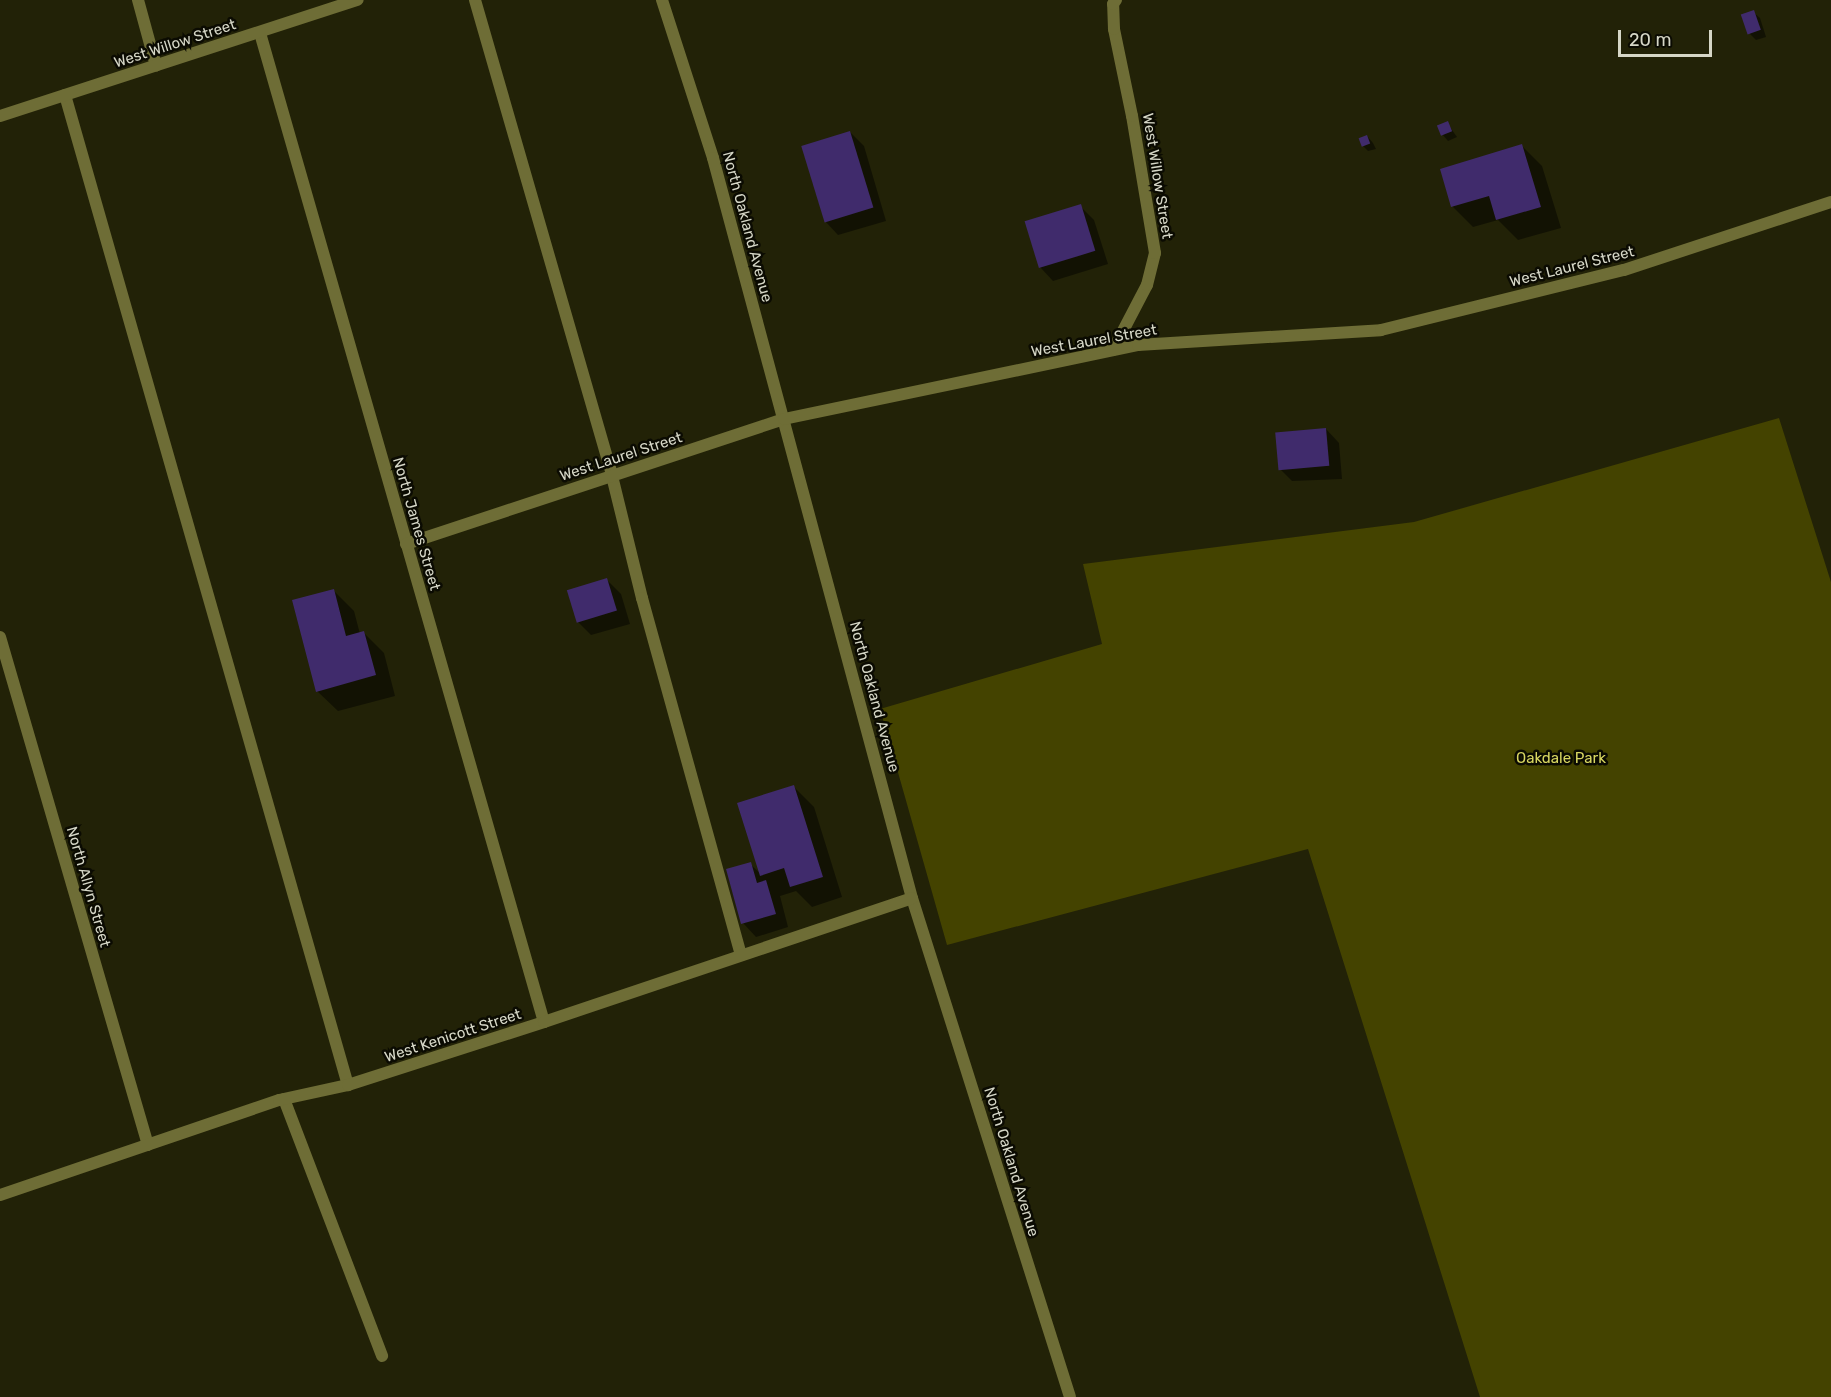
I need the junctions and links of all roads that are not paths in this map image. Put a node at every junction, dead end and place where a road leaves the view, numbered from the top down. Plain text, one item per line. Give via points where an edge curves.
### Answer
1 (138, 0) edge
2 (358, 0) edge
3 (475, 0) edge
4 (662, 0) edge
5 (1116, 0) edge
6 (260, 33) junction
7 (156, 66) junction
8 (65, 95) junction
9 (0, 116) edge
10 (1831, 202) edge
11 (1113, 350) junction
12 (784, 419) junction
13 (612, 476) junction
14 (406, 544) junction
15 (0, 637) edge
16 (912, 898) junction
17 (741, 955) junction
18 (544, 1022) junction
19 (348, 1085) junction
20 (284, 1099) junction
21 (148, 1145) junction
22 (0, 1195) edge
23 (382, 1356) dead end
24 (1070, 1397) edge

1 - 7 street
2 - 6 street, West Willow Street
3 - 13 street
4 - 12 street, North Oakland Avenue via 713,158
5 - 11 street, West Willow Street via 1114,28 1155,253 1147,285
6 - 7 street, West Willow Street
6 - 14 street, North James Street
7 - 8 street, West Willow Street
8 - 9 street, West Willow Street
8 - 19 street
10 - 11 street, West Laurel Street via 1624,270 1381,330 1138,345
11 - 12 street, West Laurel Street
12 - 13 street, West Laurel Street
12 - 16 street, North Oakland Avenue
13 - 14 street, West Laurel Street
13 - 17 street
14 - 18 street, North James Street
15 - 21 street, North Allyn Street
16 - 17 street, West Kenicott Street
16 - 24 street, North Oakland Avenue
17 - 18 street, West Kenicott Street
18 - 19 street, West Kenicott Street
19 - 20 street, West Kenicott Street
20 - 21 street, West Kenicott Street
20 - 23 street
21 - 22 street, West Kenicott Street

